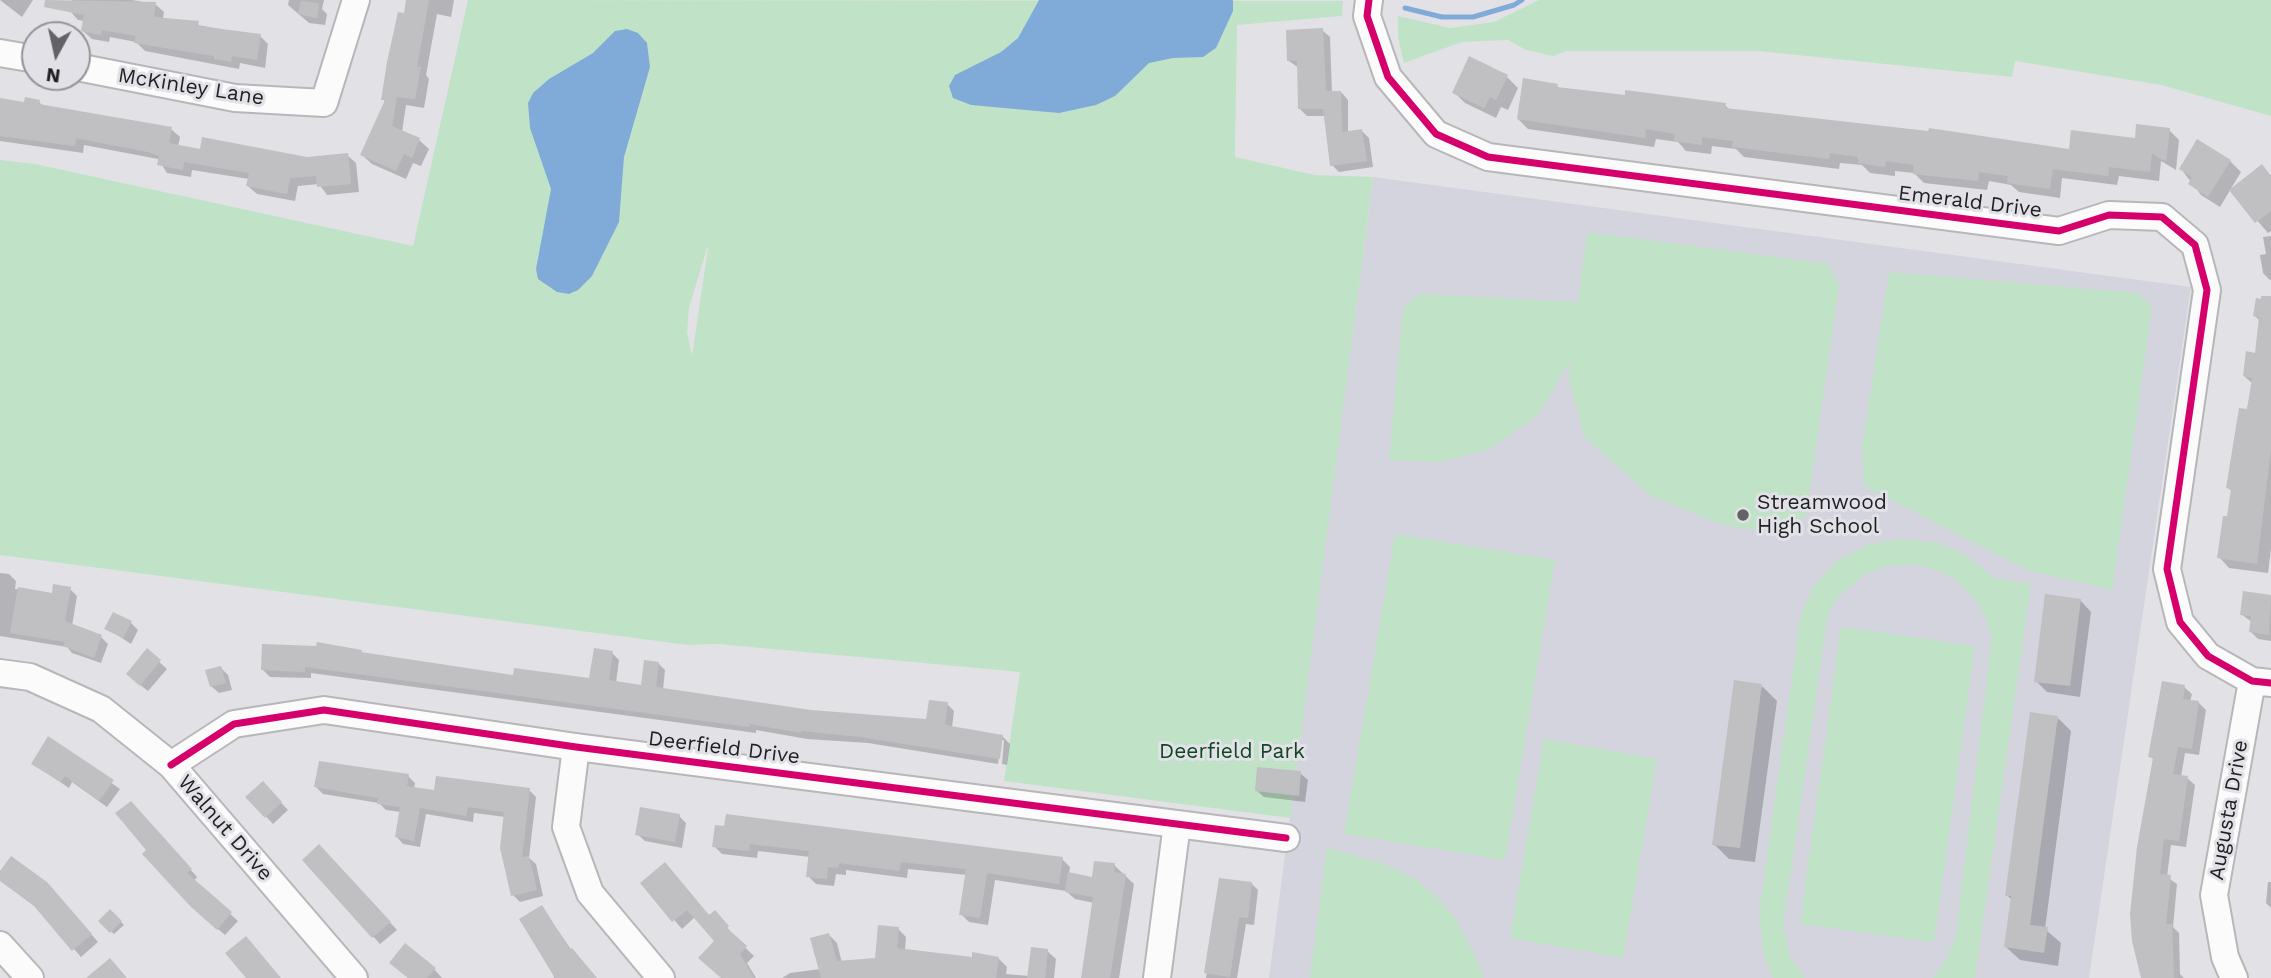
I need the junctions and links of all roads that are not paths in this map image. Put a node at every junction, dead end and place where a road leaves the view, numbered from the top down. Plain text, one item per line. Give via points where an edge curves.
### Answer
1 (356, 0) edge
2 (1369, 0) edge
3 (0, 53) edge
4 (21, 57) edge
5 (91, 70) edge
6 (0, 673) edge
7 (2261, 682) edge
8 (576, 747) junction
9 (171, 765) junction
10 (1177, 824) junction
11 (1286, 838) dead end
12 (0, 945) edge
13 (30, 978) edge
14 (354, 978) edge
15 (661, 978) edge
16 (1157, 978) edge
17 (2234, 978) edge

1 - 5 street, McKinley Lane via 324,103 235,98
2 - 7 street, Emerald Drive via 1367,16 1388,77 1436,134 1488,157 2059,231 2109,215 2162,217 2195,246 2207,290 2167,569 2180,622 2208,656
3 - 4 street
6 - 9 street, Walnut Drive via 30,677 102,709
7 - 17 street, Augusta Drive via 2214,895 2225,957
8 - 9 street, Deerfield Drive via 324,710 234,724
8 - 10 street, Deerfield Drive
8 - 15 street via 566,827 590,893
9 - 14 street, Walnut Drive
10 - 11 street, Deerfield Drive
10 - 16 street
12 - 13 street

